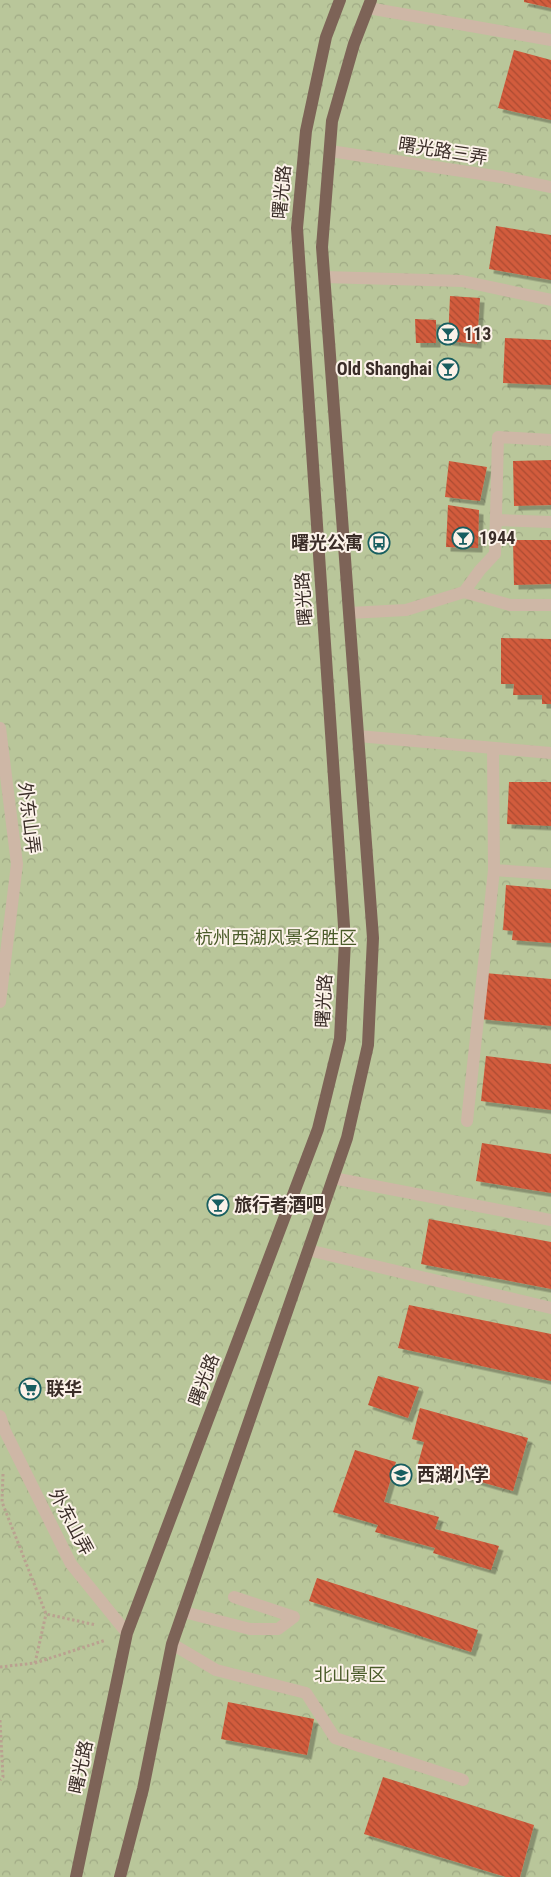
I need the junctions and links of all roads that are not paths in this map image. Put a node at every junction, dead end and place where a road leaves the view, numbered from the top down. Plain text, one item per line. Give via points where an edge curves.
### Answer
1 (340, 0) edge
2 (369, 4) edge
3 (551, 40) edge
4 (330, 151) junction
5 (551, 187) edge
6 (324, 277) junction
7 (551, 300) edge
8 (551, 440) edge
9 (496, 520) junction
10 (551, 522) edge
11 (464, 592) junction
12 (551, 606) edge
13 (349, 613) junction
14 (0, 728) edge
15 (358, 736) junction
16 (493, 748) junction
17 (551, 753) edge
18 (494, 870) junction
19 (551, 874) edge
20 (0, 1002) edge
21 (467, 1121) dead end
22 (333, 1178) junction
23 (551, 1220) edge
24 (308, 1250) junction
25 (551, 1308) edge
26 (0, 1416) edge
27 (234, 1597) dead end
28 (184, 1612) junction
29 (128, 1633) junction
30 (172, 1644) junction
31 (463, 1780) dead end
32 (76, 1877) edge
33 (120, 1877) edge

1 - 29 main road, 曙光路 via 326,38 306,131 296,228 344,941 340,1040 318,1129
2 - 3 street
2 - 4 main road via 332,121
4 - 5 street, 曙光路三弄
4 - 6 main road via 322,247
6 - 7 street via 462,281
6 - 13 main road
8 - 9 street via 498,437
9 - 10 street
9 - 11 street via 495,554
11 - 12 street via 510,605
11 - 13 street via 406,610
13 - 15 main road
14 - 20 street, 外东山弄 via 17,864
15 - 16 street
15 - 22 main road via 373,938 368,1045 347,1138
16 - 17 street
16 - 18 street
18 - 19 street
18 - 21 street
22 - 23 street
22 - 24 main road
24 - 25 street
24 - 28 main road
26 - 29 street, 外东山弄 via 4,1431 71,1564
27 - 28 street via 294,1617 278,1628 250,1628
28 - 30 main road
29 - 32 main road, 曙光路
30 - 31 street via 216,1670 306,1693 335,1738
30 - 33 main road via 143,1789

